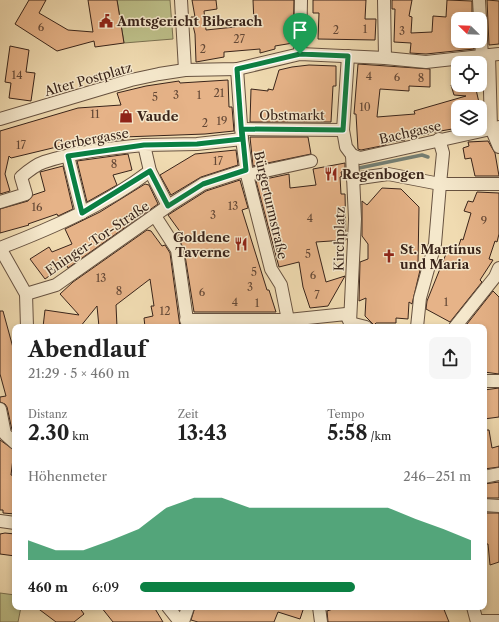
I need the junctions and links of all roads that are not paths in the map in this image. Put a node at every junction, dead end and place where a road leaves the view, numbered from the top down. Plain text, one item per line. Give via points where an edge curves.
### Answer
1 (180, 0) edge
2 (301, 0) edge
3 (384, 0) edge
4 (479, 0) edge
5 (480, 12) edge
6 (300, 54) junction
7 (490, 55) edge
8 (348, 56) junction
9 (385, 58) junction
10 (237, 69) junction
11 (185, 70) junction
12 (0, 119) edge
13 (495, 128) edge
14 (343, 130) junction
15 (242, 134) junction
16 (439, 139) junction
17 (144, 145) junction
18 (499, 147) edge
19 (352, 155) junction
20 (68, 156) junction
21 (311, 161) dead end
22 (150, 171) junction
23 (246, 173) junction
24 (353, 179) junction
25 (440, 184) junction
26 (499, 184) edge
27 (0, 202) edge
28 (168, 206) junction
29 (82, 213) junction
30 (155, 216) junction
31 (0, 248) edge
32 (498, 275) edge
33 (26, 294) junction
34 (288, 320) junction
35 (269, 323) edge
36 (27, 324) edge
37 (187, 324) edge
38 (351, 324) edge
39 (351, 324) edge
40 (417, 324) edge
41 (457, 324) edge
42 (487, 381) edge
43 (499, 381) edge
44 (0, 410) edge
45 (12, 440) edge
46 (499, 474) edge
47 (487, 476) edge
48 (487, 505) edge
49 (499, 506) edge
50 (0, 521) edge
51 (12, 523) edge
52 (170, 610) edge
53 (187, 610) edge
54 (319, 610) edge
55 (473, 610) edge
56 (499, 621) edge
57 (180, 622) edge
58 (183, 622) edge
59 (321, 622) edge
60 (477, 622) edge

1 - 11 street
2 - 6 street
3 - 9 street
4 - 5 street
6 - 8 street
6 - 10 street
7 - 9 street via 426,62
7 - 13 street
8 - 9 street
8 - 14 street, Obstmarkt
10 - 11 street
10 - 15 street, Bürgerturmstraße
11 - 12 street, Alter Postplatz via 139,78
13 - 16 street, Bachgasse
13 - 18 street
14 - 15 street, Obstmarkt
14 - 19 street, Obstmarkt via 346,147
15 - 17 street, Obstmarkt via 197,144
15 - 23 street, Bürgerturmstraße
16 - 19 street, Bachgasse via 360,158
16 - 25 street via 443,153
17 - 20 street, Gerbergasse
17 - 22 street
19 - 24 street, Kirchplatz
20 - 27 street, Gerbergasse via 43,162 31,169 22,177 26,194
20 - 29 street
21 - 23 street
22 - 28 street
22 - 29 street
23 - 28 street, Ehinger-Tor-Straße via 229,175 203,184
23 - 34 street, Bürgerturmstraße via 271,269 281,285
24 - 25 street via 388,174
24 - 38 street, Kirchplatz via 355,219
25 - 26 street
25 - 40 street via 435,244 420,298
28 - 30 street, Ehinger-Tor-Straße
29 - 31 street
30 - 33 street, Ehinger-Tor-Straße via 56,285
30 - 37 street via 177,250
31 - 33 street
32 - 41 street
33 - 36 street
34 - 35 street
34 - 39 street via 346,314
35 - 37 street
42 - 43 street
44 - 45 street via 6,434
46 - 47 street
48 - 49 street
50 - 51 street
52 - 57 street
53 - 58 street
54 - 59 street
55 - 60 street
56 - 60 street

